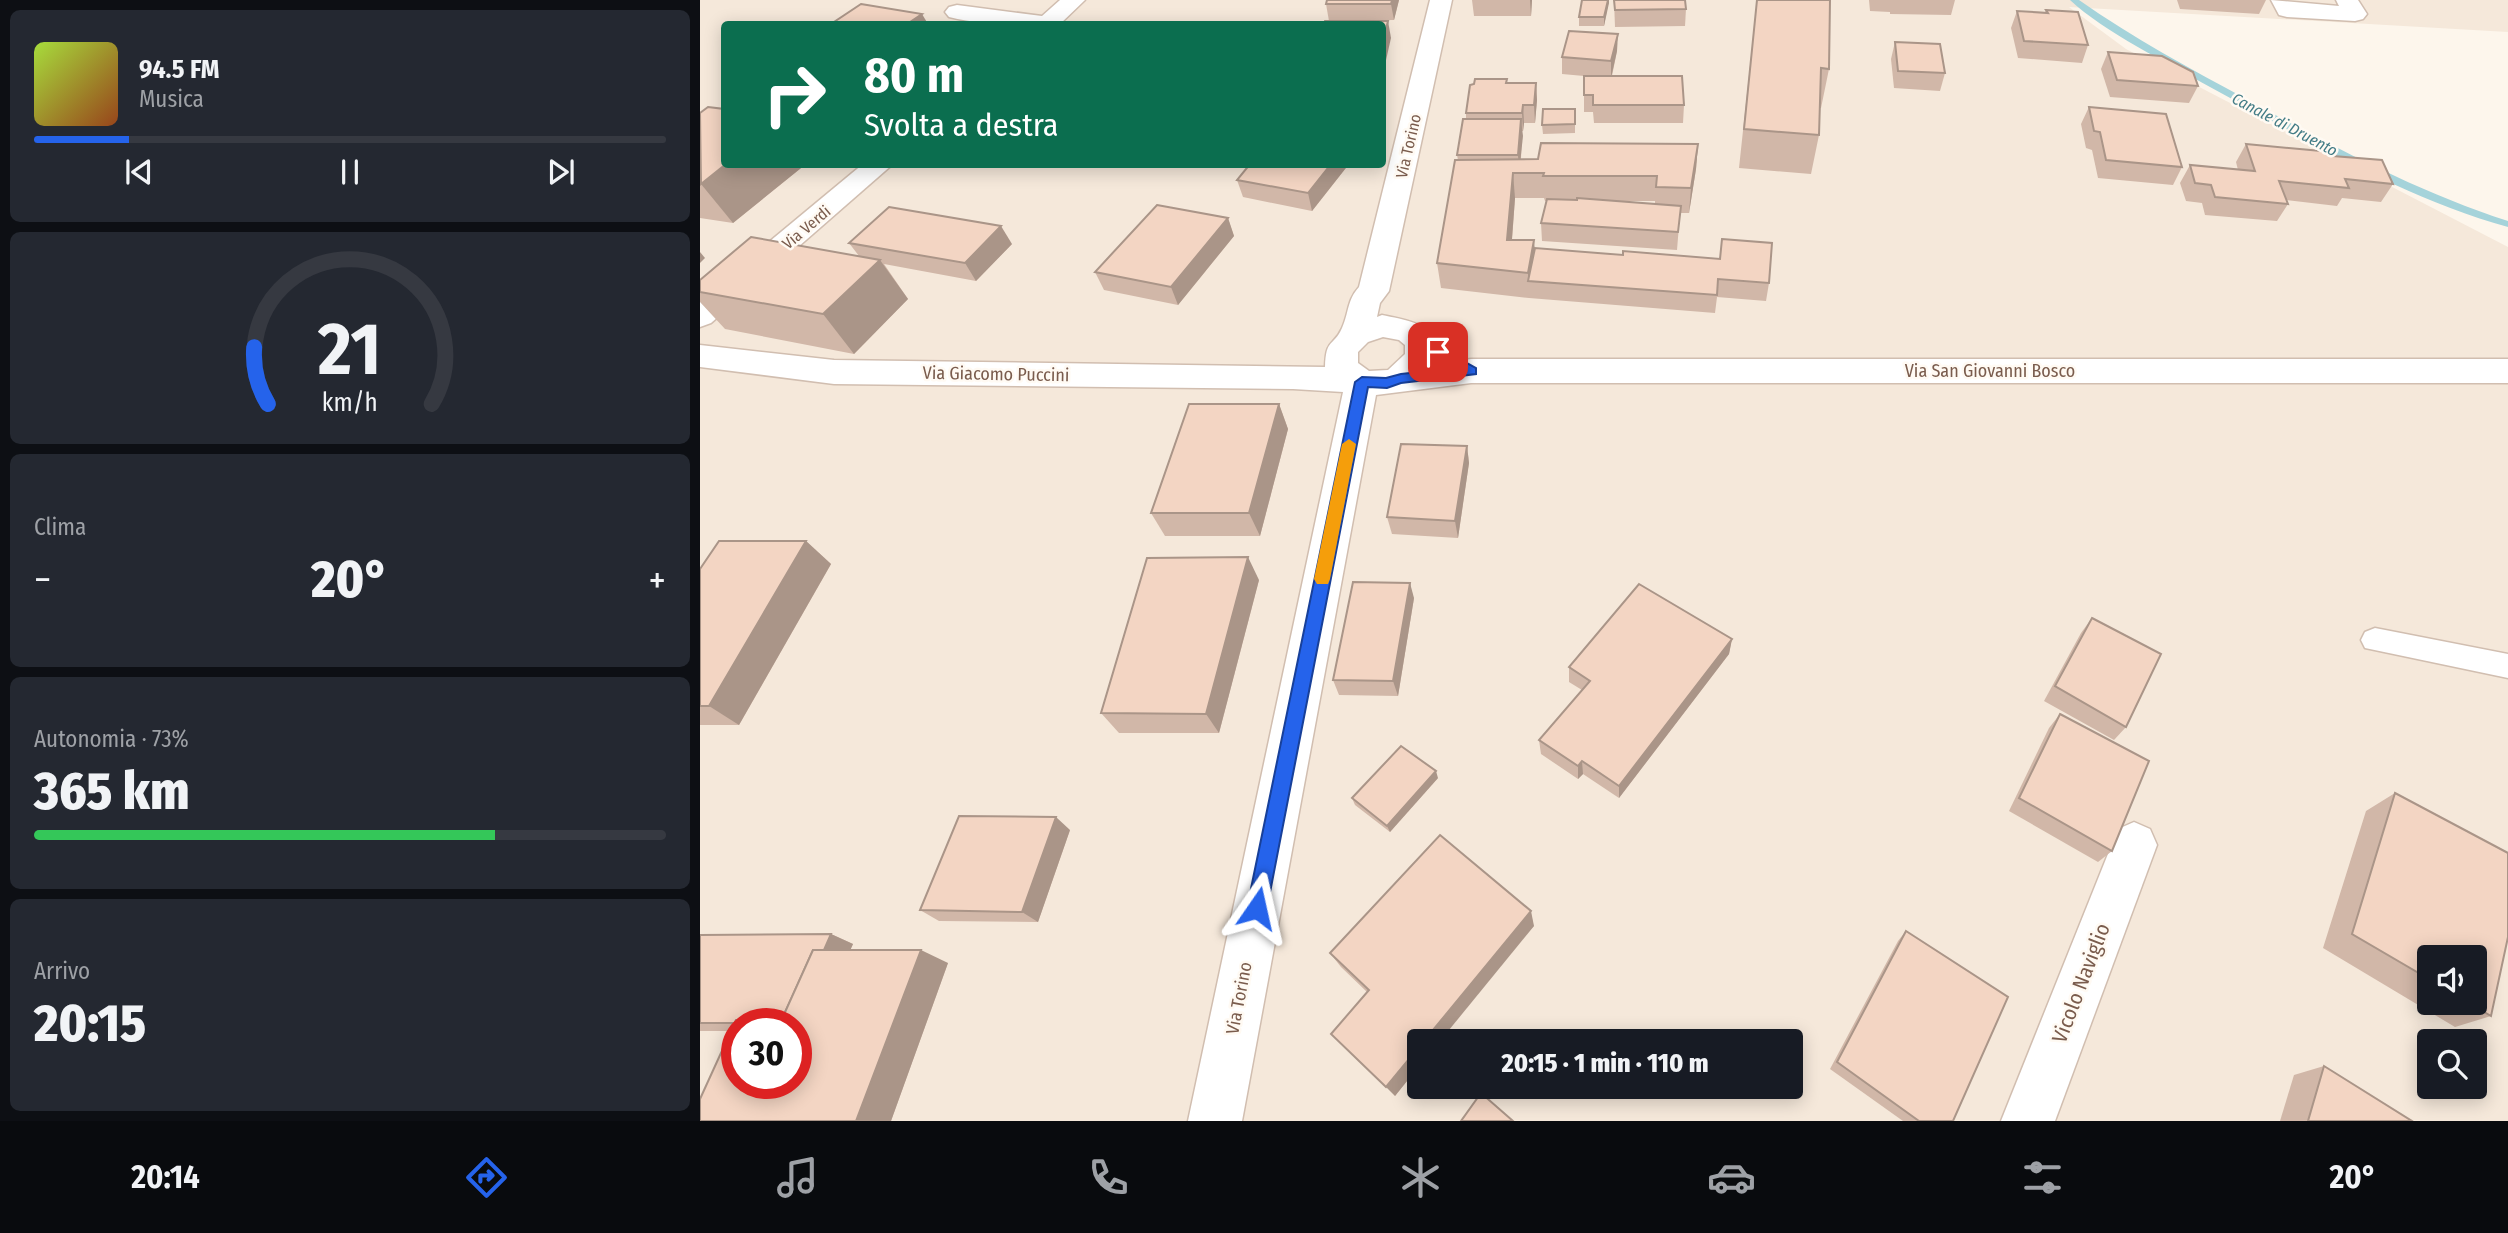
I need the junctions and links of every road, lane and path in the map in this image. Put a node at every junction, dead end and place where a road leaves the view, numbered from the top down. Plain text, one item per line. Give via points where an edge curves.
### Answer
1 (1074, 0) edge
2 (1441, 0) edge
3 (2282, 0) edge
4 (2347, 0) edge
5 (957, 12) dead end
6 (1024, 21) edge
7 (1050, 21) edge
8 (875, 168) edge
9 (1374, 291) junction
10 (700, 316) edge
11 (1414, 336) junction
12 (700, 356) edge
13 (1364, 367) junction
14 (1471, 371) junction
15 (2508, 371) edge
16 (2375, 640) dead end
17 (2508, 666) edge
18 (2134, 845) dead end
19 (1215, 1121) edge
20 (2028, 1121) edge

1 - 7 street
2 - 9 street, Via Torino
3 - 4 street via 2287,10 2355,14
5 - 6 street
8 - 10 street, Via Verdi
9 - 11 street
9 - 13 street, Via Torino via 1365,300
11 - 13 street via 1382,326
11 - 13 street via 1424,353 1420,362
11 - 14 street, Via San Giovanni Bosco
12 - 13 street, Via Giacomo Puccini via 834,372 1293,377
13 - 14 street, Via San Giovanni Bosco
13 - 19 street, Via Torino
14 - 15 street, Via San Giovanni Bosco
16 - 17 lane
18 - 20 street, Vicolo Naviglio

